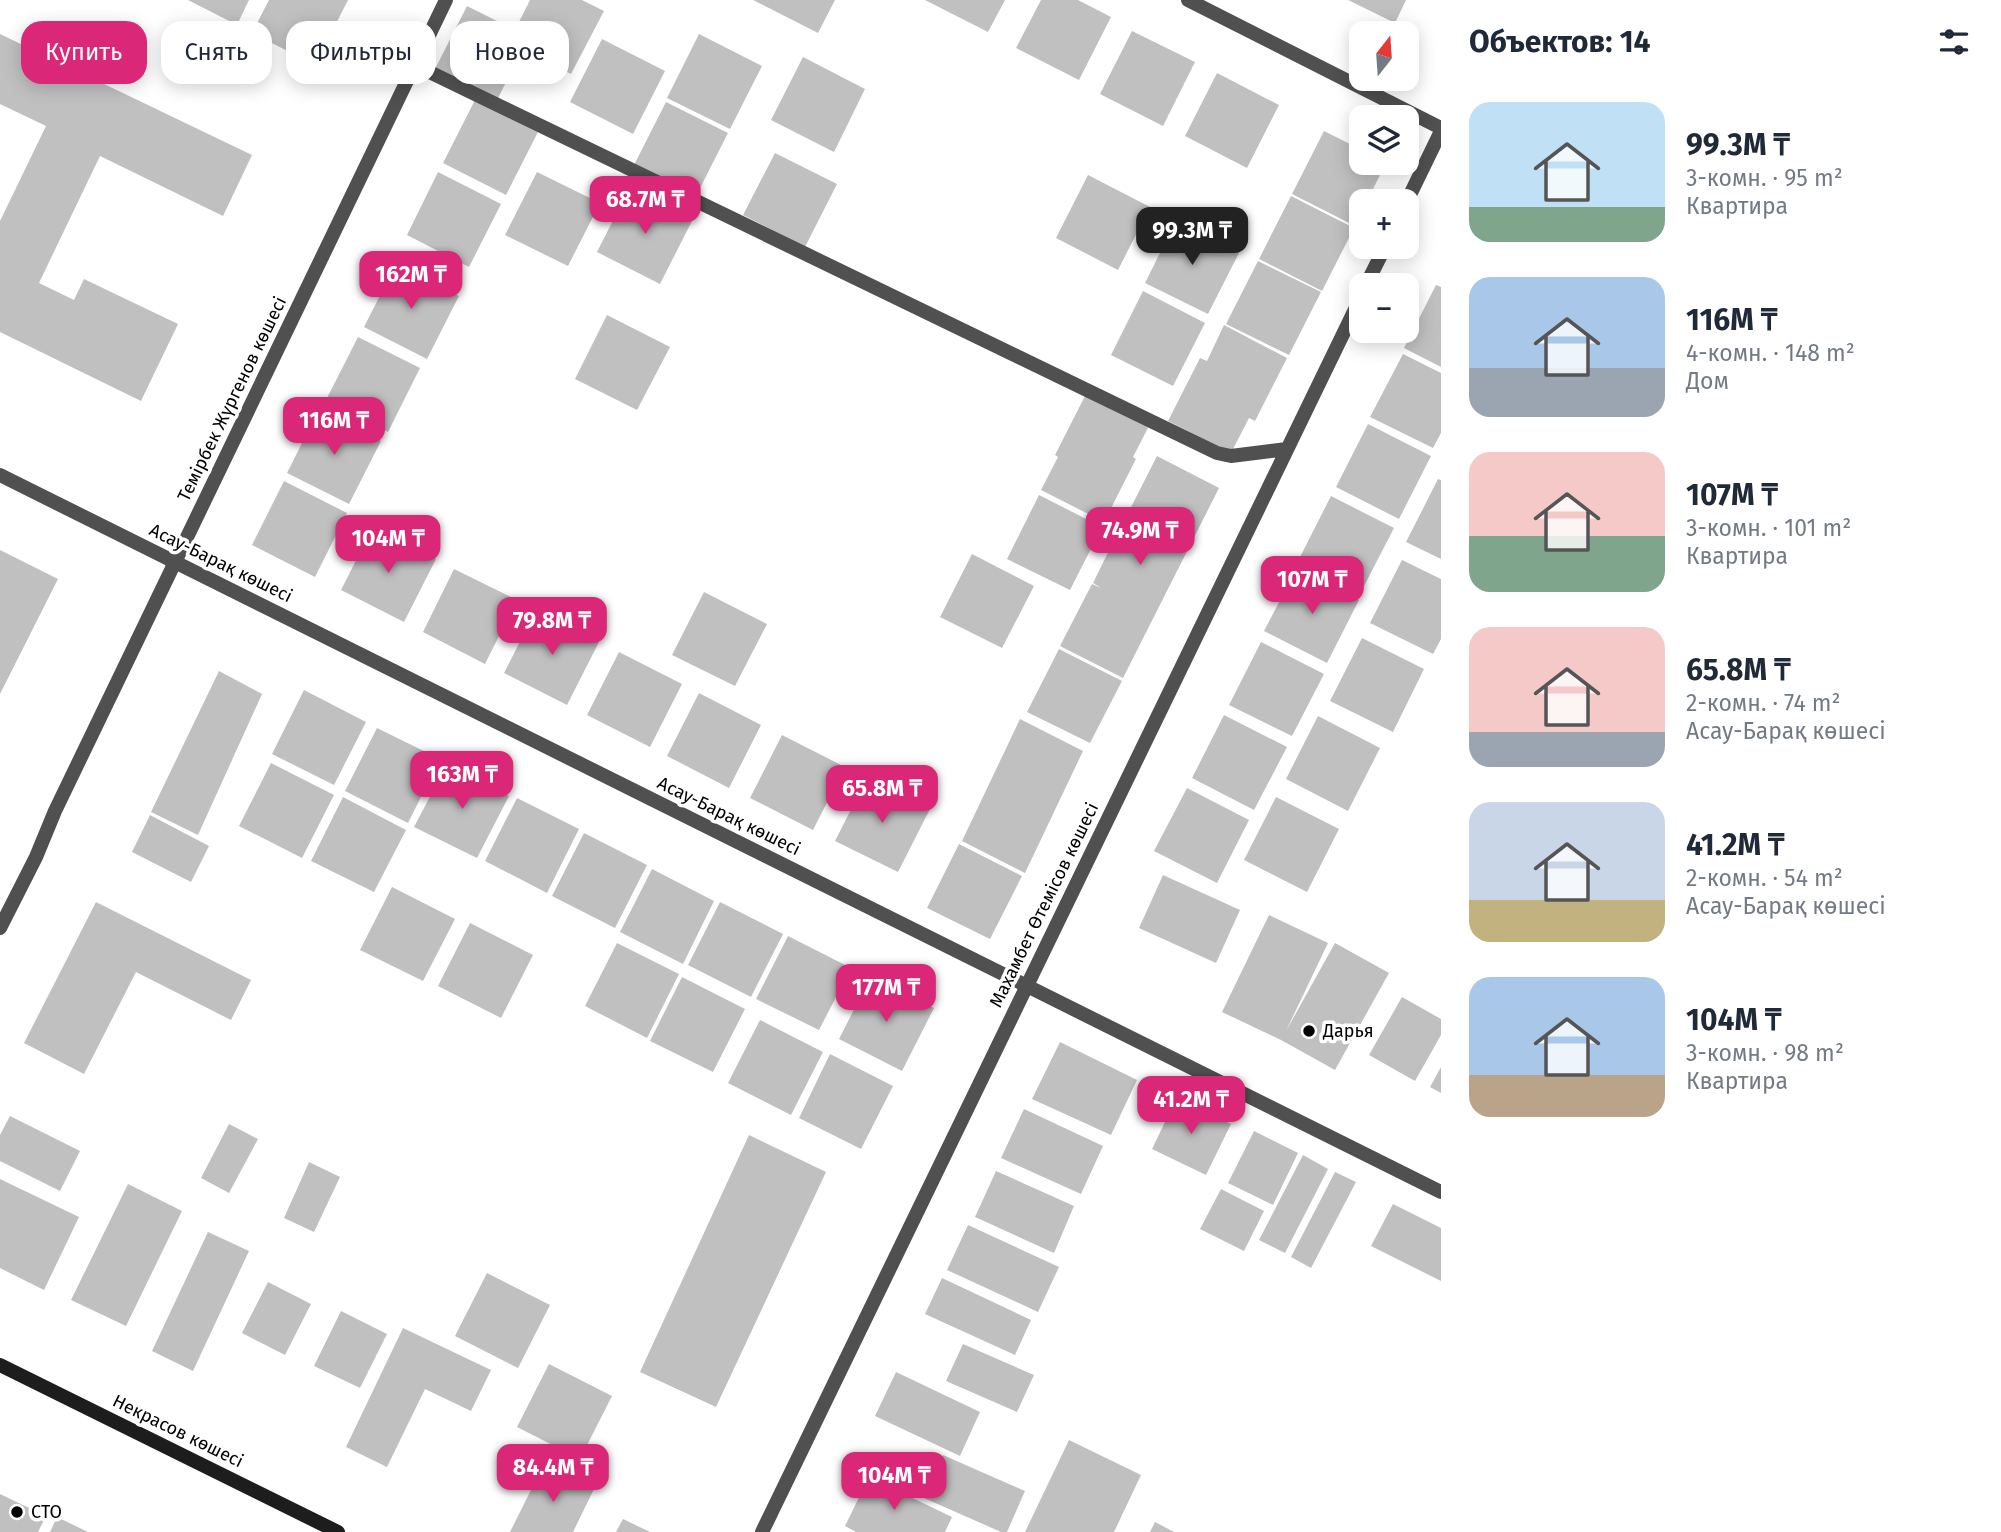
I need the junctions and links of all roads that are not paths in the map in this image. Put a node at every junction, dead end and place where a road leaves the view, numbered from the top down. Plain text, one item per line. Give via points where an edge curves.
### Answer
1 (446, 0) edge
2 (1188, 0) edge
3 (436, 21) edge
4 (436, 75) edge
5 (406, 84) edge
6 (1441, 130) edge
7 (1413, 189) edge
8 (1349, 322) edge
9 (1287, 449) junction
10 (0, 475) edge
11 (175, 562) junction
12 (0, 928) edge
13 (1027, 986) junction
14 (1441, 1192) edge
15 (0, 1365) edge
16 (338, 1532) edge
17 (762, 1532) edge

1 - 3 street, Темірбек Жүргенов көшесі
2 - 6 street
4 - 9 street via 1217,453 1231,456
5 - 11 street, Темірбек Жүргенов көшесі
6 - 7 street
8 - 9 street, Махамбет Өтемісов көшесі
9 - 13 street, Махамбет Өтемісов көшесі
10 - 11 street, Асау-Барақ көшесі
11 - 12 street, Темірбек Жүргенов көшесі
11 - 13 street, Асау-Барақ көшесі
13 - 14 street, Асау-Барақ көшесі
13 - 17 street, Махамбет Өтемісов көшесі
15 - 16 main road, Некрасов көшесі

